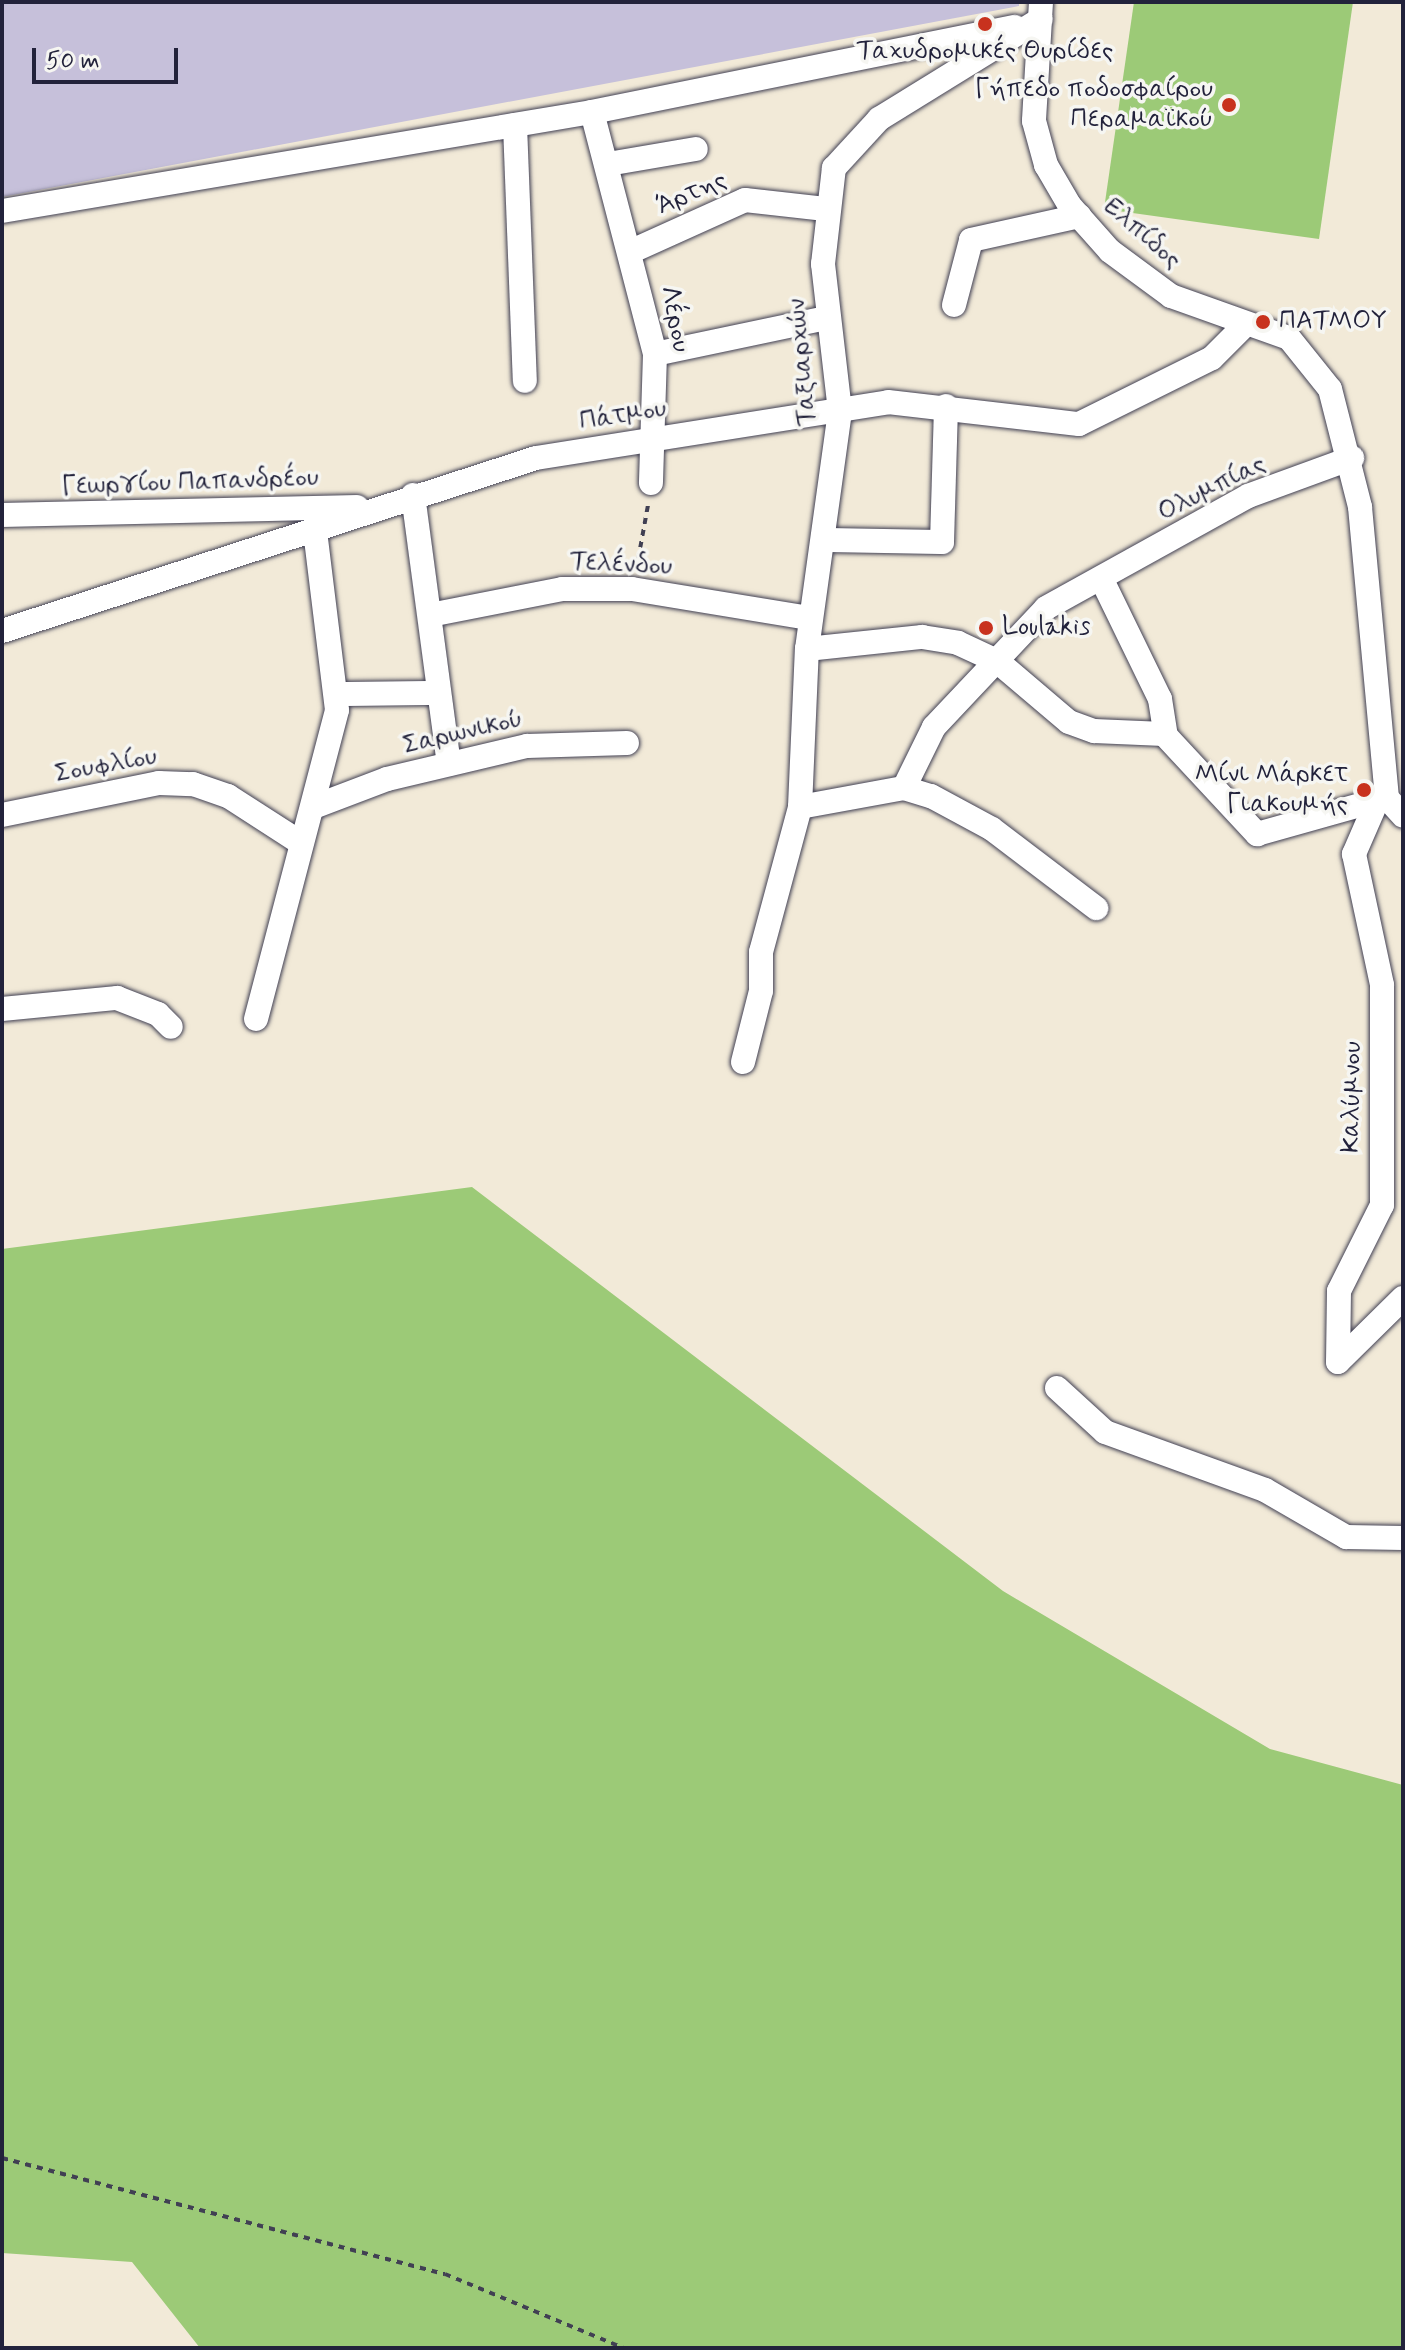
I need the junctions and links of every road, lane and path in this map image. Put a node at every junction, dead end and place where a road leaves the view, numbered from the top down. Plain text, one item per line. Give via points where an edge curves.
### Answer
1 (1038, 15) edge
2 (592, 112) junction
3 (515, 125) junction
4 (696, 149) dead end
5 (608, 164) junction
6 (825, 209) junction
7 (2, 211) edge
8 (1079, 216) junction
9 (632, 251) junction
10 (954, 305) dead end
11 (826, 318) junction
12 (1246, 324) junction
13 (655, 354) junction
14 (525, 381) dead end
15 (946, 406) junction
16 (840, 411) junction
17 (657, 438) junction
18 (1352, 458) junction
19 (651, 483) joint
20 (413, 495) junction
21 (380, 506) junction
22 (2, 515) edge
23 (315, 530) junction
24 (826, 540) junction
25 (1102, 580) junction
26 (632, 589) junction
27 (430, 615) junction
28 (810, 618) junction
29 (2, 631) edge
30 (807, 649) junction
31 (997, 661) junction
32 (1403, 690) edge
33 (436, 693) junction
34 (338, 694) junction
35 (1381, 702) junction
36 (1166, 736) junction
37 (627, 743) dead end
38 (449, 764) junction
39 (904, 788) junction
40 (1389, 805) edge
41 (316, 806) junction
42 (800, 807) junction
43 (2, 815) edge
44 (301, 843) junction
45 (1096, 908) dead end
46 (2, 1009) edge
47 (256, 1019) dead end
48 (171, 1027) dead end
49 (743, 1062) dead end
50 (1403, 1298) edge
51 (1057, 1388) dead end
52 (1403, 1538) edge
53 (2, 2158) edge
54 (624, 2348) edge

1 - 2 street
1 - 6 street, Ταξιαρχών via 851,143 834,168
1 - 8 street, Ελπίδος via 1038,141
2 - 3 street
2 - 5 street, Λέρου
3 - 7 street
3 - 14 street
4 - 5 street
5 - 9 street, Λέρου
6 - 9 street, Άρτης via 745,200
6 - 11 street, Ταξιαρχών
8 - 10 street via 971,240
8 - 12 street, Ελπίδος via 1146,280
9 - 13 street, Λέρου
11 - 13 street
11 - 16 street, Ταξιαρχών
12 - 15 street, Πάτμου via 1212,358 1079,424
12 - 18 street, Ελπίδος via 1289,338 1319,369
13 - 17 street, Λέρου
15 - 16 street, Πάτμου via 905,401
15 - 24 street via 942,542
16 - 17 street, Πάτμου
16 - 24 street, Ταξιαρχών
17 - 19 street, Λέρου
17 - 20 street, Πάτμου via 536,458
18 - 25 street, Ολυμπίας via 1248,496
18 - 35 street, Ελπίδος
19 - 26 path
20 - 21 street, Πάτμου
20 - 27 street
21 - 22 street, Γεωργίου Παπανδρέου
21 - 23 street, Πάτμου
23 - 29 street, Πάτμου
23 - 34 street
24 - 28 street, Ταξιαρχών
25 - 31 street, Ολυμπίας via 1046,608
25 - 36 street via 1160,699
26 - 27 street, Τελένδου via 562,589
26 - 28 street, Τελένδου
27 - 33 street
28 - 30 street, Ταξιαρχών
30 - 31 street via 922,637
30 - 42 street, Ταξιαρχών
31 - 36 street via 1069,722 1094,731
31 - 39 street, Ολυμπίας via 934,727
32 - 35 street
33 - 34 street
33 - 38 street
34 - 41 street
35 - 40 street, Ελπίδος
36 - 40 street via 1257,834
37 - 38 street, Σαρωνικού via 563,740
38 - 41 street, Σαρωνικού
39 - 42 street
39 - 45 street via 964,811
40 - 50 street, Καλύμνου via 1354,865 1382,985 1382,1205 1339,1291 1338,1362
41 - 44 street
42 - 49 street, Ταξιαρχών via 761,952 761,991
43 - 44 street, Σουφλίου via 174,782 228,796
44 - 47 street
46 - 48 street via 117,998 158,1014
51 - 52 street via 1105,1432 1265,1490 1346,1537
53 - 54 path via 445,2274

